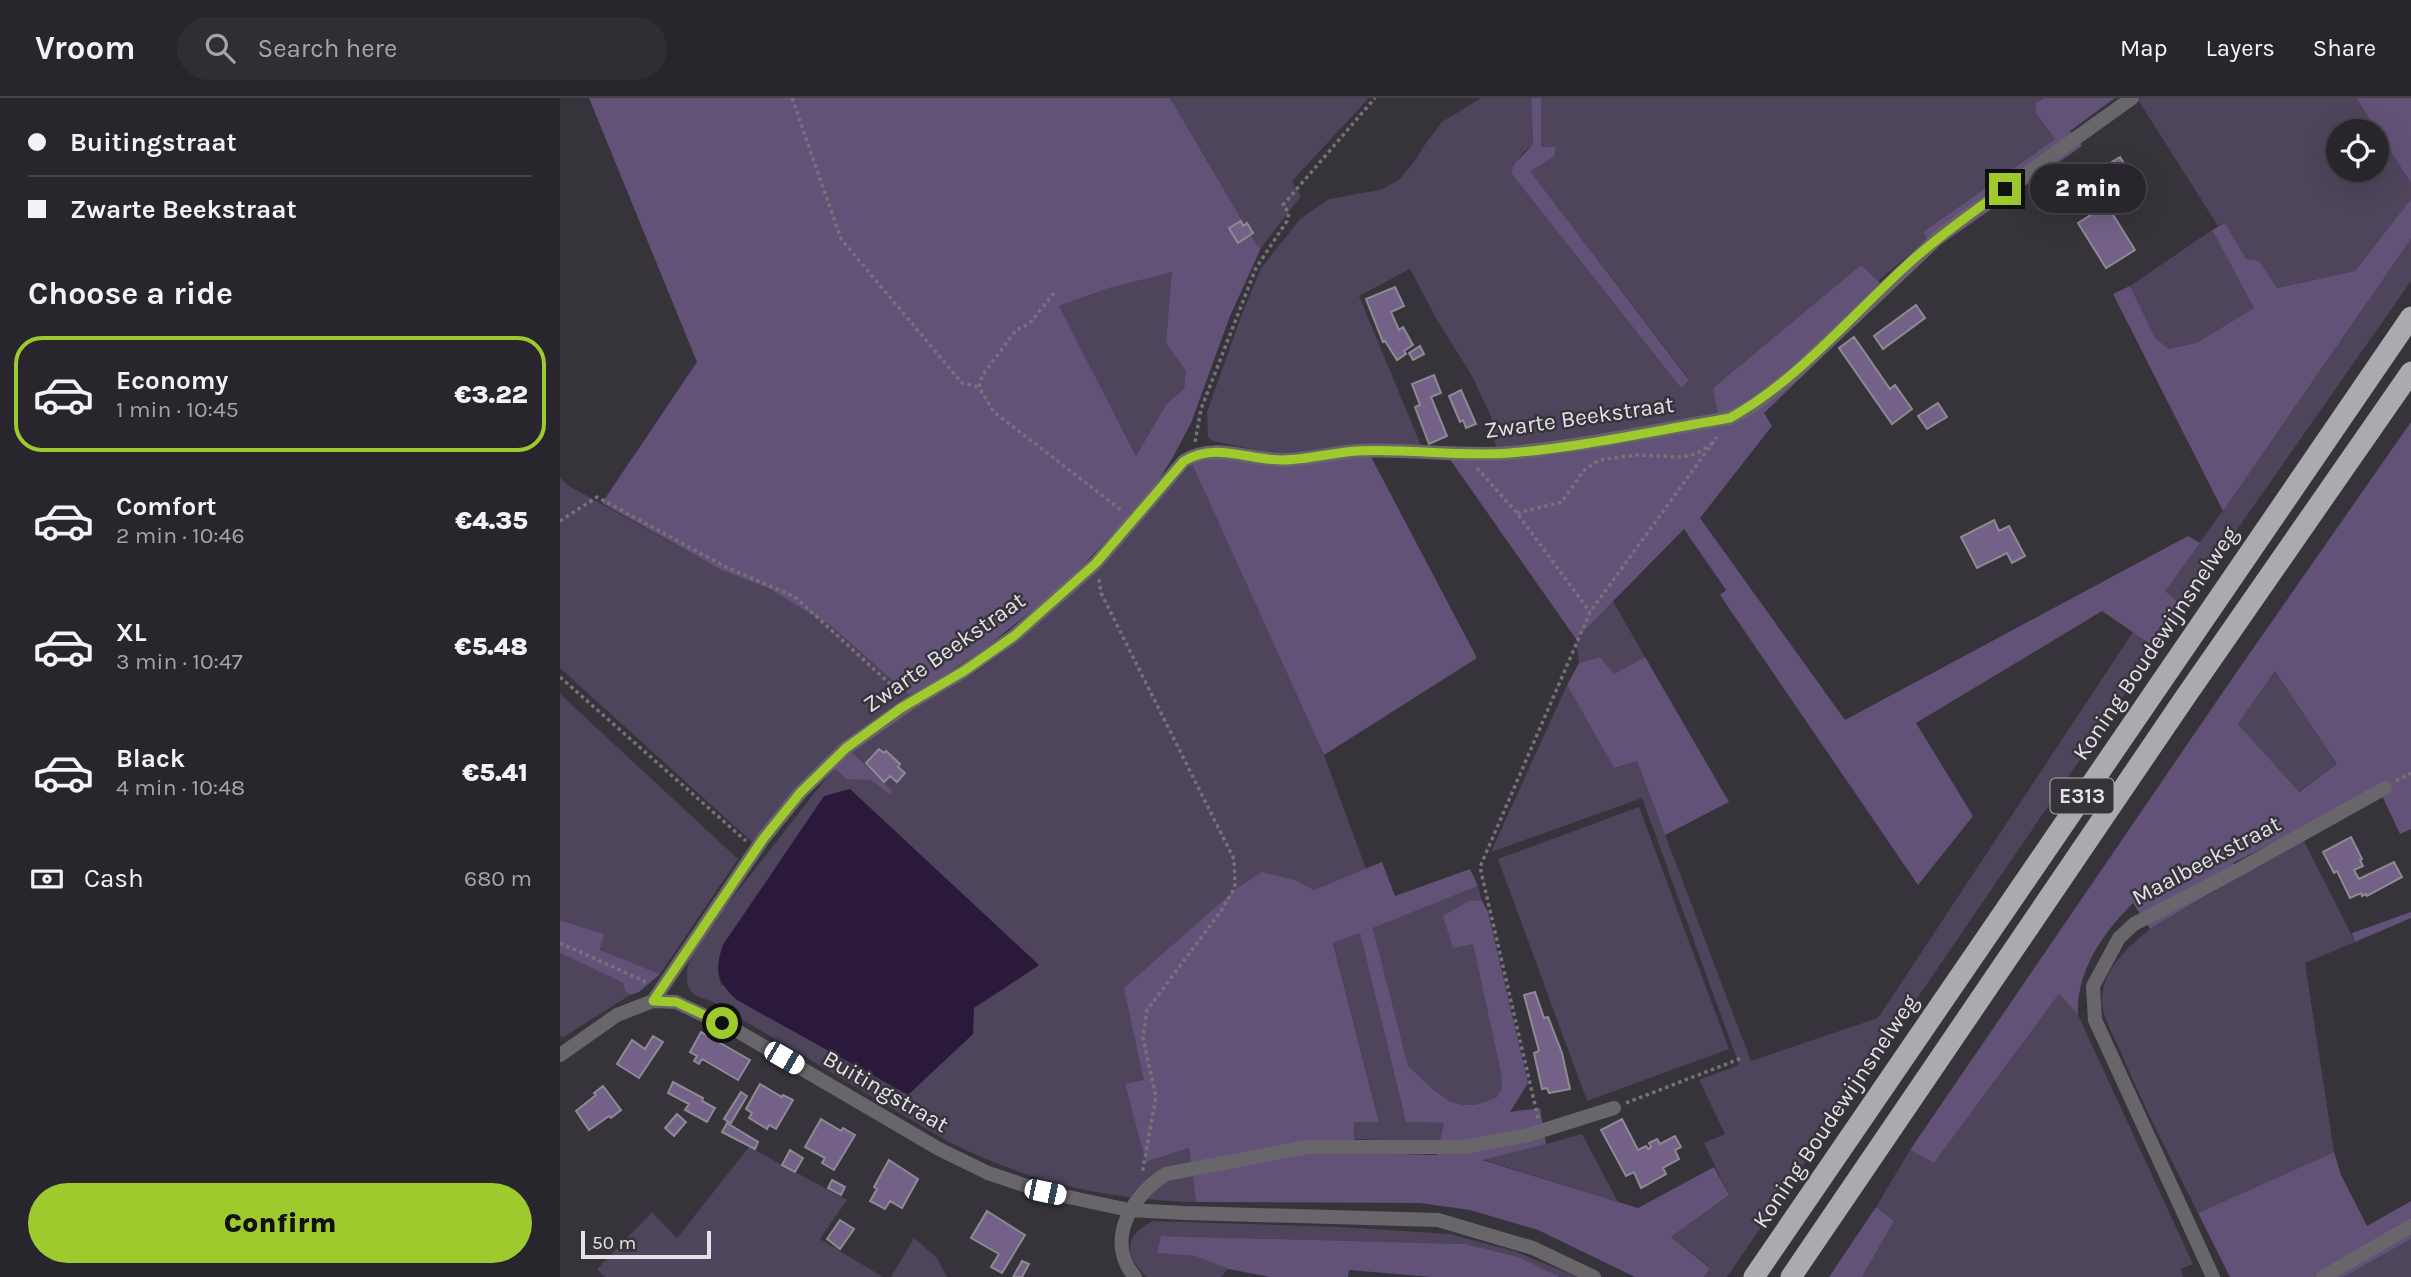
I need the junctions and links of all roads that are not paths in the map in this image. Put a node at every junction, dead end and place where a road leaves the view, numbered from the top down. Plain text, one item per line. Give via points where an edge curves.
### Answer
1 (2132, 98) edge
2 (2411, 317) edge
3 (2411, 372) edge
4 (2385, 788) dead end
5 (653, 1001) junction
6 (560, 1055) edge
7 (1614, 1108) road end
8 (1133, 1204) junction
9 (2411, 1226) edge
10 (1135, 1277) edge
11 (1594, 1277) edge
12 (1754, 1277) edge
13 (1791, 1277) edge
14 (2213, 1277) edge
15 (2323, 1277) edge

1 - 5 street, Zwarte Beekstraat via 1941,235 1795,373 1730,418 1550,448 1466,454 1357,451 1281,460 1220,451 1195,455 1174,470 1096,563 1014,636 846,748 800,793
2 - 12 highway, Koning Boudewijnsnelweg / E313
3 - 13 highway, E313
4 - 14 street, Maalbeekstraat via 2134,924 2119,938 2093,986 2095,1020
5 - 6 street via 617,1015
5 - 8 street, Buitingstraat via 676,1002 704,1013 988,1173 1045,1192
7 - 8 street via 1465,1147 1307,1147 1166,1174
8 - 10 street via 1122,1232 1122,1255
8 - 11 street, Buitingstraat via 1438,1220 1533,1248
9 - 15 street

